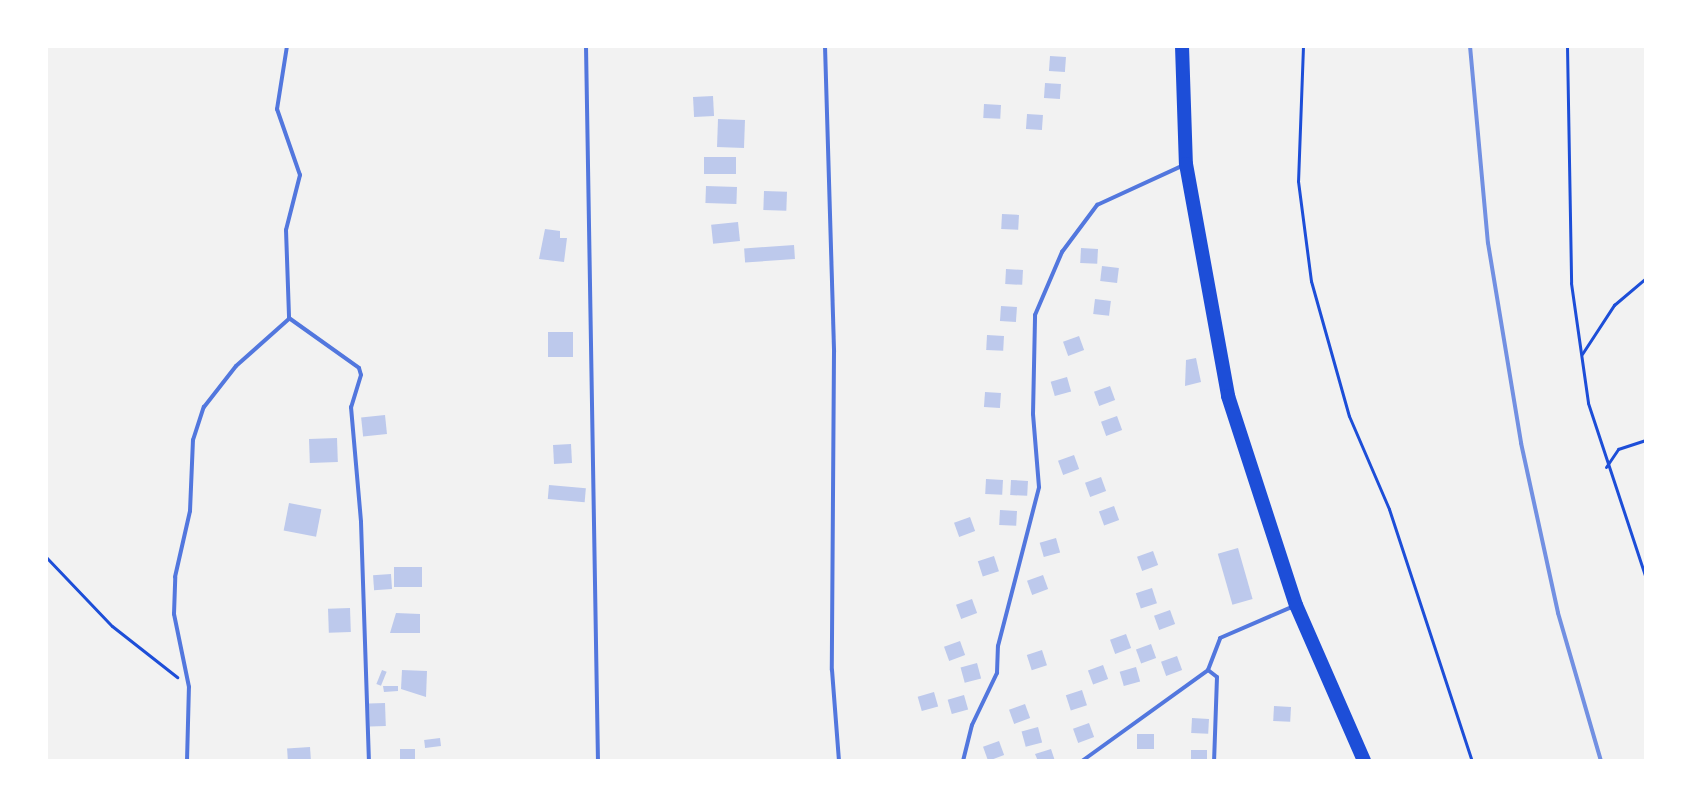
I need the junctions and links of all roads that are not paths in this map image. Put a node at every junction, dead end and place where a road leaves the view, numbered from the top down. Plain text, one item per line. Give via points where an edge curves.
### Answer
1 (287, 46) edge
2 (586, 46) edge
3 (825, 46) edge
4 (1182, 46) edge
5 (1186, 164) junction
6 (289, 318) junction
7 (1296, 605) junction
8 (1208, 670) junction
9 (187, 761) edge
10 (369, 761) edge
11 (598, 761) edge
12 (839, 761) edge
13 (963, 761) edge
14 (1082, 761) edge
15 (1214, 761) edge
16 (1364, 761) edge

1 - 6 lane via 277,109 300,175 286,230
2 - 11 lane
3 - 12 lane via 834,352 832,670
4 - 5 highway
5 - 7 highway via 1225,385
5 - 13 lane via 1097,205 1062,252 1035,315 1033,414 1039,487 998,646 997,673 972,725
6 - 9 lane via 236,366 204,407 193,440 190,511 175,577 174,614 189,687
6 - 10 lane via 359,368 361,375 351,407 361,522
7 - 8 lane via 1220,638
7 - 16 highway
8 - 14 lane
8 - 15 lane via 1217,677

